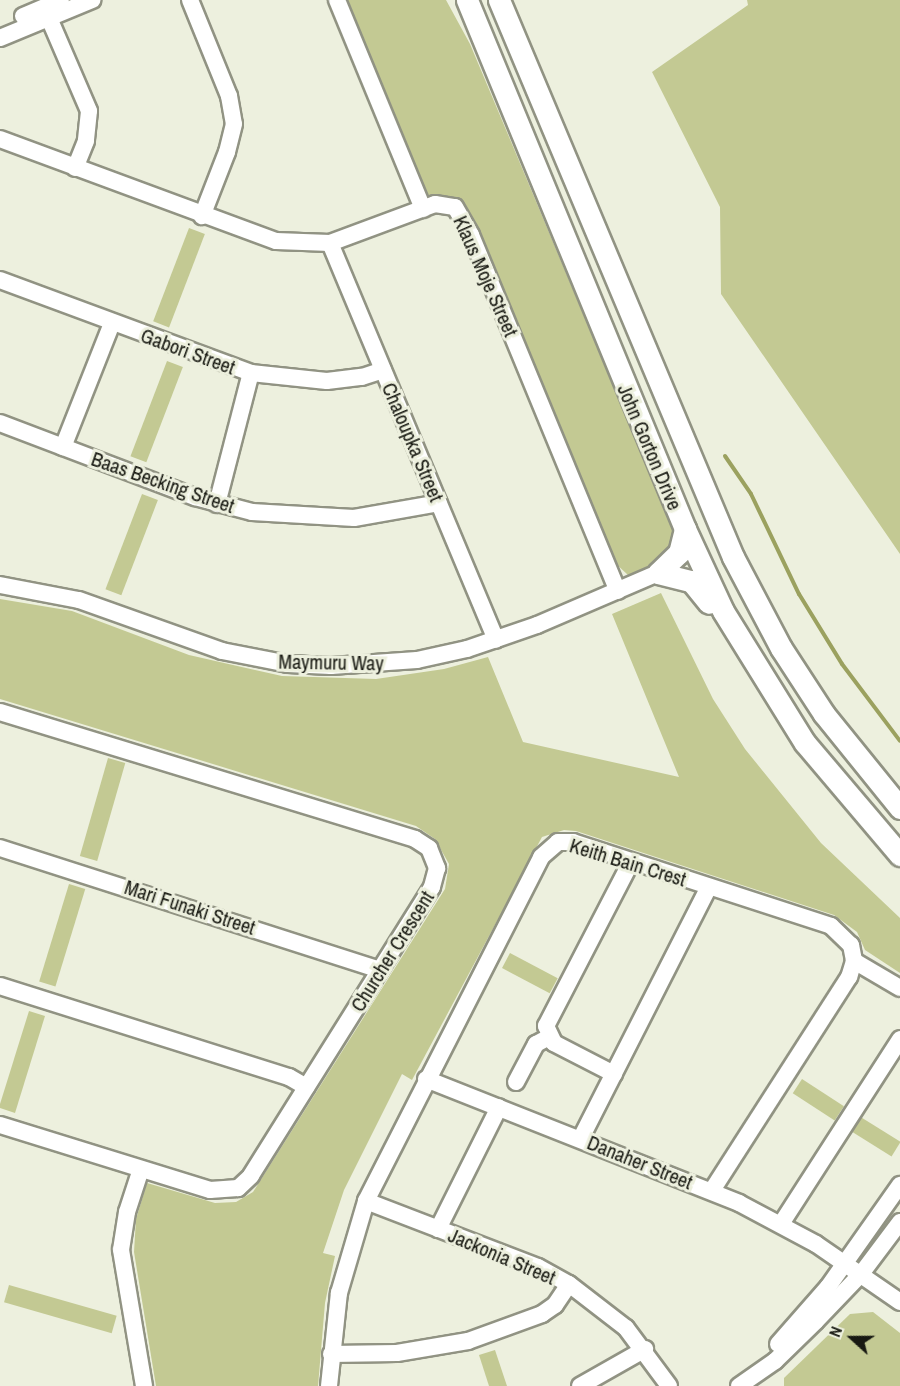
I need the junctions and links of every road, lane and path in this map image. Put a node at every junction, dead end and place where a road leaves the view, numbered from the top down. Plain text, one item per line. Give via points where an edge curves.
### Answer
1 (92, 0) edge
2 (190, 0) edge
3 (337, 0) edge
4 (452, 0) edge
5 (467, 0) edge
6 (499, 0) edge
7 (50, 6) edge
8 (0, 26) edge
9 (480, 32) junction
10 (0, 38) edge
11 (0, 139) edge
12 (75, 168) junction
13 (423, 209) junction
14 (202, 216) junction
15 (330, 243) junction
16 (0, 280) edge
17 (112, 323) junction
18 (382, 370) junction
19 (251, 373) junction
20 (0, 423) edge
21 (63, 447) junction
22 (439, 503) junction
23 (217, 504) junction
24 (685, 529) junction
25 (658, 573) junction
26 (0, 585) edge
27 (618, 591) junction
28 (723, 611) junction
29 (496, 640) junction
30 (0, 712) edge
31 (900, 808) edge
32 (0, 848) edge
33 (900, 855) edge
34 (631, 862) junction
35 (709, 887) junction
36 (854, 961) junction
37 (380, 970) junction
38 (0, 986) edge
39 (900, 988) edge
40 (549, 1038) junction
41 (900, 1040) edge
42 (614, 1074) junction
43 (426, 1079) junction
44 (516, 1082) dead end
45 (306, 1087) junction
46 (499, 1107) junction
47 (1, 1129) edge
48 (581, 1138) junction
49 (141, 1169) junction
50 (900, 1185) edge
51 (712, 1190) junction
52 (366, 1201) junction
53 (900, 1222) edge
54 (781, 1224) junction
55 (438, 1229) junction
56 (845, 1263) junction
57 (861, 1274) junction
58 (568, 1284) junction
59 (900, 1302) edge
60 (645, 1348) junction
61 (331, 1354) junction
62 (764, 1365) junction
63 (748, 1383) edge
64 (144, 1386) edge
65 (329, 1386) edge
66 (580, 1386) edge
67 (669, 1386) edge

1 - 7 street
2 - 14 street via 229,96 234,124
3 - 13 street
4 - 9 main road via 459,16
5 - 9 main road, John Gorton Drive
6 - 31 main road, John Gorton Drive via 738,568 781,648 824,714
7 - 8 street
7 - 10 street
7 - 12 street via 88,111 88,133
9 - 24 main road, John Gorton Drive
11 - 12 street, Klaus Moje Street
12 - 14 street, Klaus Moje Street
13 - 15 street, Klaus Moje Street
13 - 27 street, Klaus Moje Street via 446,204 462,213
14 - 15 street, Klaus Moje Street via 276,241
15 - 18 street, Chaloupka Street
16 - 17 street, Gabori Street
17 - 19 street, Gabori Street
17 - 21 street
18 - 19 street, Gabori Street via 327,381
18 - 22 street, Chaloupka Street
19 - 23 street
20 - 21 street, Baas Becking Street
21 - 23 street, Baas Becking Street
22 - 23 street, Baas Becking Street via 411,511 334,519 278,516
22 - 29 street, Chaloupka Street
24 - 25 main road via 679,553
24 - 28 main road, John Gorton Drive
25 - 27 street, Maymuru Way
25 - 28 main road via 690,581 706,601
26 - 29 street, Maymuru Way via 79,600 203,646 288,664 392,663
27 - 29 street, Maymuru Way
28 - 33 main road, John Gorton Drive via 805,743
30 - 37 street, Churcher Crescent via 420,841 435,857 436,879
32 - 37 street, Mari Funaki Street
34 - 35 street, Keith Bain Crest
34 - 40 street via 548,1019
34 - 43 street, Keith Bain Crest via 565,841 546,850
35 - 36 street, Keith Bain Crest via 837,929 847,938
35 - 42 street
36 - 39 street
36 - 51 street via 849,977
37 - 45 street, Churcher Crescent
38 - 45 street via 289,1077
40 - 42 street
40 - 44 street via 536,1044
41 - 54 street
42 - 48 street
43 - 46 street, Danaher Street
43 - 52 street, Keith Bain Crest
45 - 49 street, Churcher Crescent via 251,1176 238,1188 220,1192
46 - 48 street, Danaher Street
46 - 55 street
47 - 49 street, Churcher Crescent
48 - 51 street, Danaher Street
49 - 64 street via 127,1212 121,1250
50 - 56 street
51 - 54 street, Danaher Street
52 - 55 street, Jackonia Street
52 - 61 street, Keith Bain Crest via 339,1293
53 - 57 street
54 - 56 street, Danaher Street
55 - 58 street, Jackonia Street via 538,1267
56 - 57 street, Danaher Street
56 - 62 street
57 - 59 street, Danaher Street
57 - 62 street via 787,1349
58 - 60 street, Jackonia Street via 608,1311
58 - 61 street via 555,1305 542,1314 476,1338 412,1352
60 - 66 street
60 - 67 street, Jackonia Street
61 - 65 street, Keith Bain Crest
62 - 63 street

